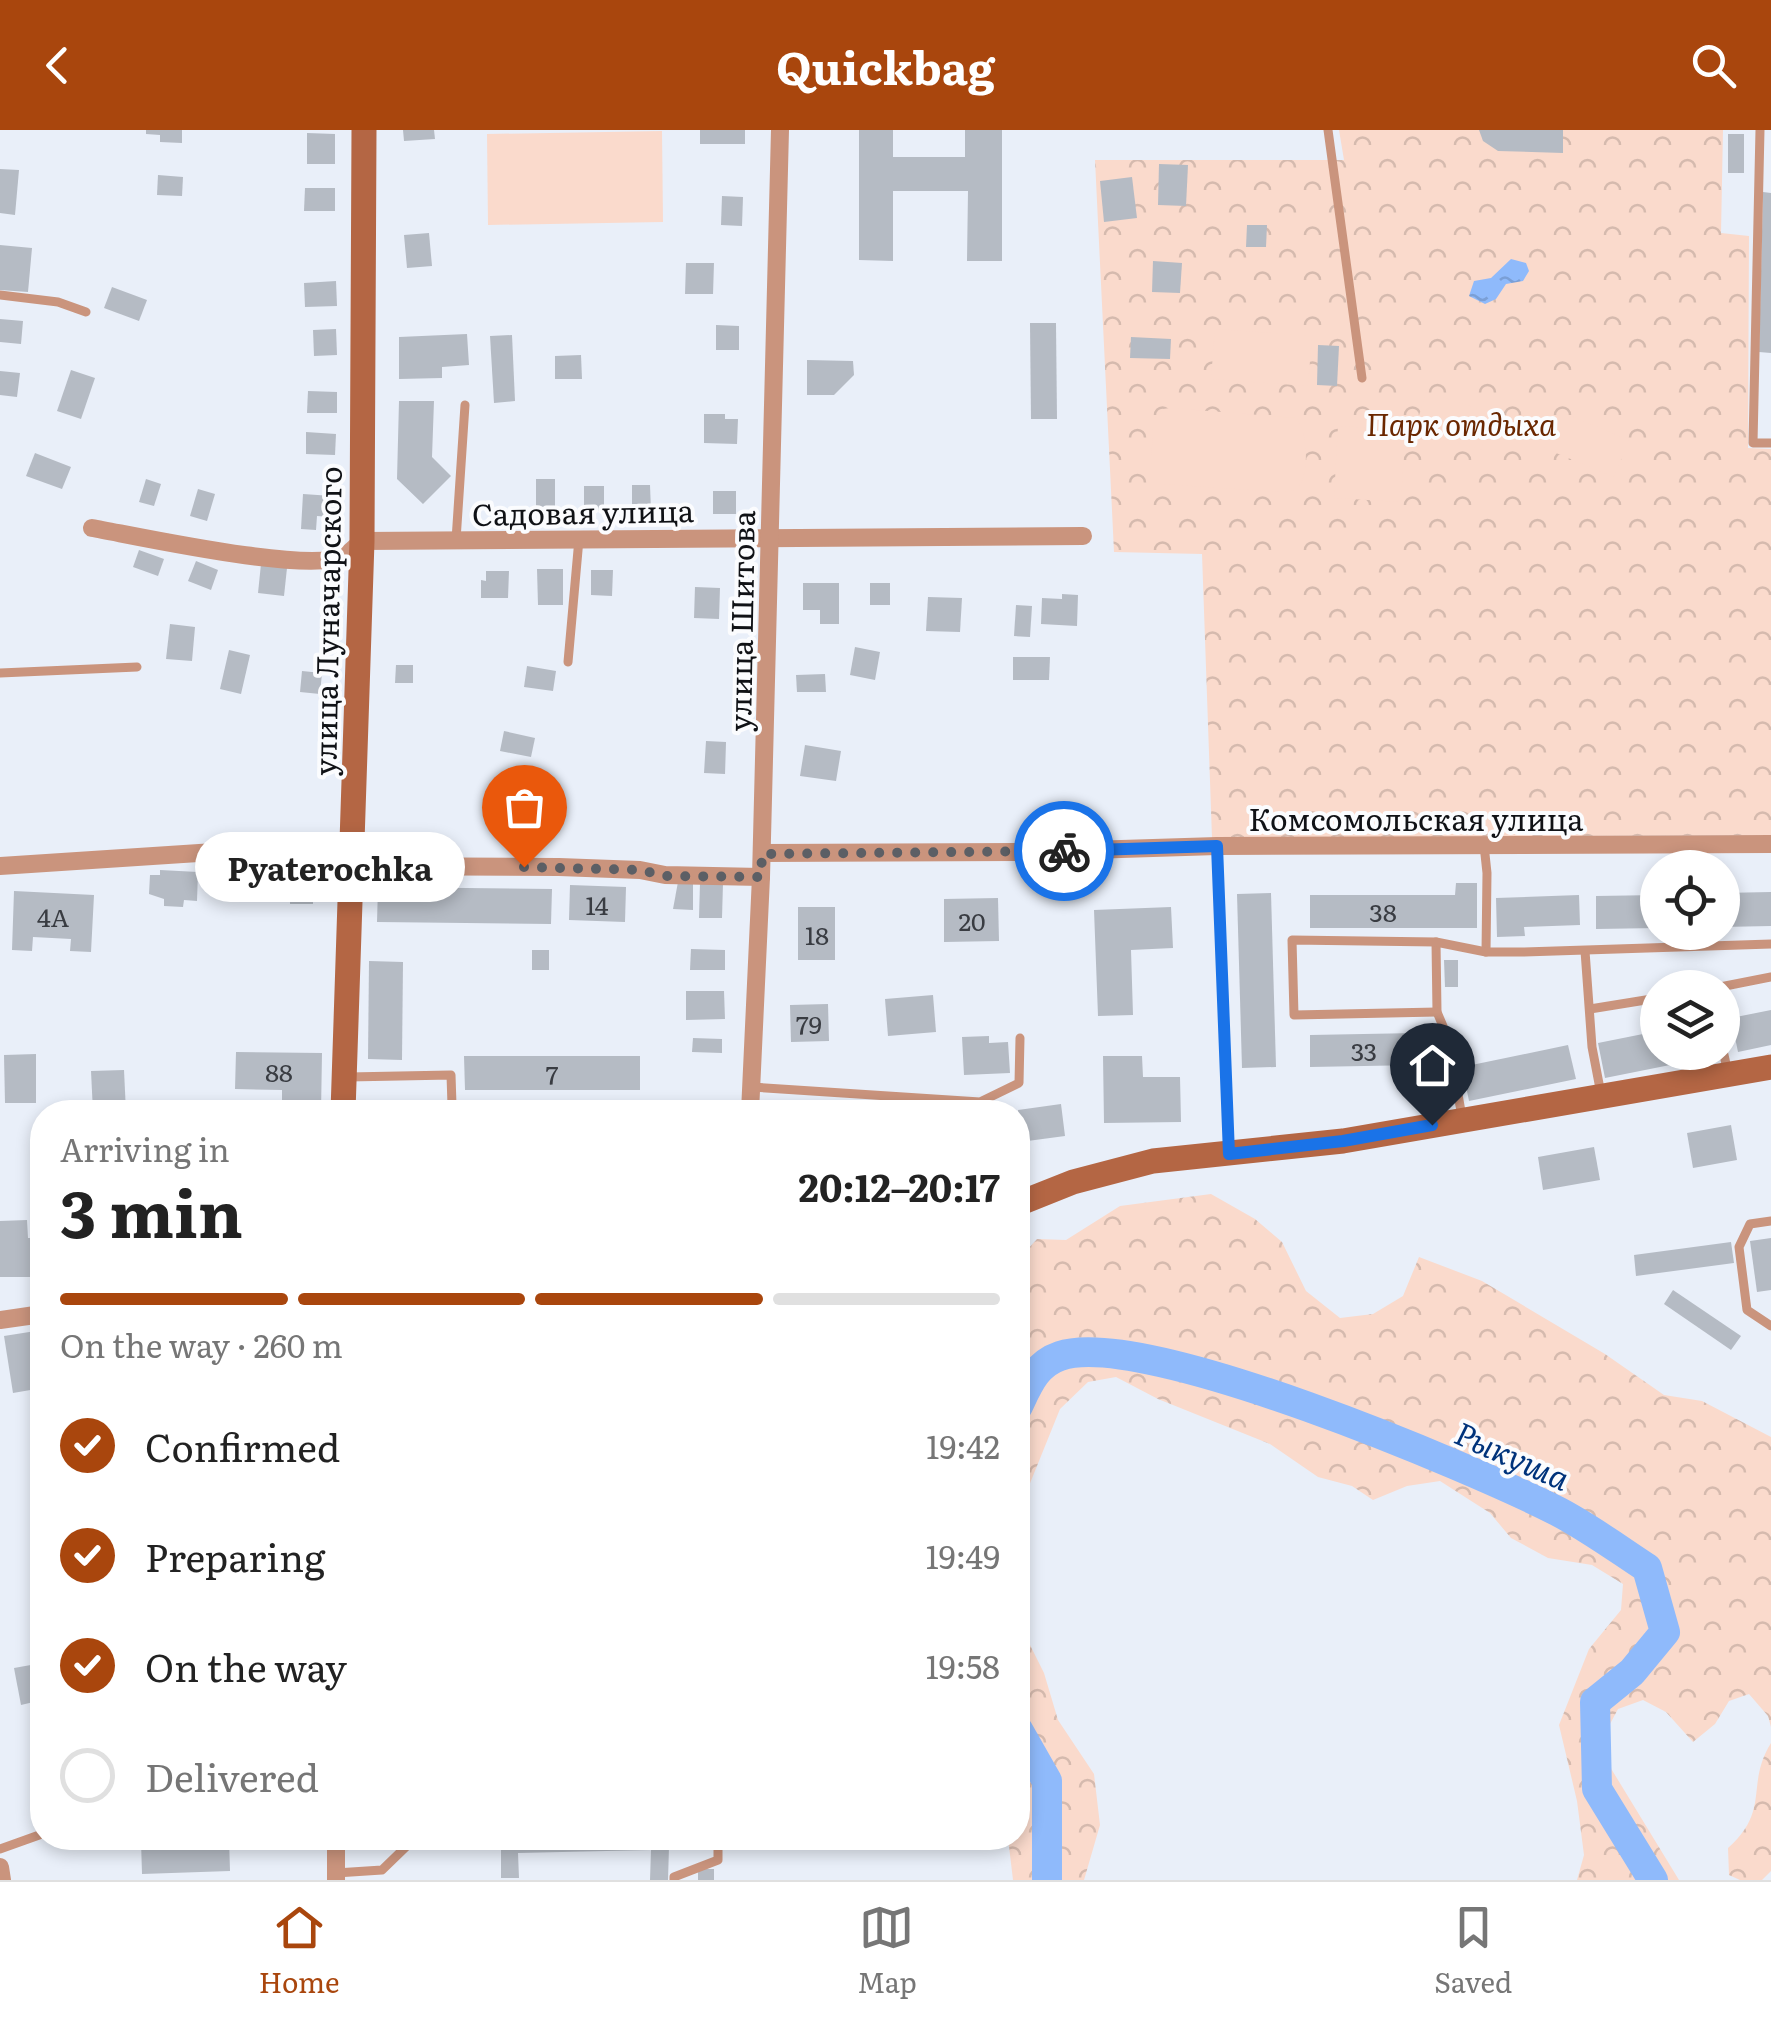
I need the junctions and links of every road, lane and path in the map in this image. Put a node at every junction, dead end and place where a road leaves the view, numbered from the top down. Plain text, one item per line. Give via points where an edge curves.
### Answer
1 (364, 130) edge
2 (780, 130) edge
3 (1328, 130) edge
4 (1760, 130) edge
5 (0, 295) edge
6 (86, 312) dead end
7 (1362, 378) dead end
8 (464, 405) dead end
9 (1771, 443) edge
10 (92, 528) dead end
11 (770, 536) junction
12 (1084, 536) dead end
13 (580, 539) junction
14 (456, 540) junction
15 (362, 542) junction
16 (568, 662) dead end
17 (137, 667) dead end
18 (0, 673) edge
19 (1771, 844) edge
20 (1484, 845) junction
21 (1217, 846) junction
22 (762, 854) junction
23 (352, 855) junction
24 (0, 866) edge
25 (761, 877) junction
26 (1436, 942) junction
27 (1771, 944) edge
28 (1585, 951) junction
29 (1486, 952) junction
30 (1771, 977) edge
31 (1740, 983) edge
32 (1640, 1001) edge
33 (1590, 1009) junction
34 (1436, 1012) junction
35 (1020, 1038) dead end
36 (1771, 1068) edge
37 (1728, 1070) edge
38 (1729, 1074) junction
39 (344, 1077) junction
40 (752, 1086) junction
41 (1602, 1097) junction
42 (343, 1100) edge
43 (452, 1100) edge
44 (751, 1100) edge
45 (952, 1100) edge
46 (984, 1100) edge
47 (1462, 1119) junction
48 (1229, 1154) junction
49 (1030, 1199) edge
50 (1771, 1221) edge
51 (30, 1316) edge
52 (0, 1320) edge
53 (1771, 1326) edge
54 (30, 1838) edge
55 (0, 1849) edge
56 (336, 1850) edge
57 (403, 1850) edge
58 (718, 1850) edge
59 (0, 1867) edge
60 (336, 1876) edge
61 (2, 1880) edge
62 (674, 1880) edge

1 - 15 street, улица Луначарского
2 - 11 street, улица Шитова
3 - 7 lane
4 - 9 lane via 1753,443
5 - 6 lane
8 - 14 lane
10 - 15 street, Садовая улица via 304,560 342,558
11 - 12 street, Садовая улица
11 - 13 street, Садовая улица
11 - 22 street, улица Шитова
13 - 14 street, Садовая улица
13 - 16 lane
14 - 15 street, Садовая улица
15 - 23 street, улица Луначарского
17 - 18 lane
19 - 20 street, Комсомольская улица
20 - 21 street, Комсомольская улица
20 - 29 lane
21 - 22 street, Комсомольская улица
21 - 48 lane
22 - 25 street, улица Шитова
23 - 24 street
23 - 25 street
23 - 39 street, улица Луначарского
25 - 40 street, улица Шитова
26 - 29 lane
26 - 34 lane
26 - 34 lane via 1292,940 1294,1015
27 - 28 lane
28 - 29 lane
28 - 33 lane
30 - 31 lane
32 - 33 lane
33 - 41 lane
34 - 47 lane via 1448,1038
35 - 46 lane via 1019,1083
36 - 38 street
37 - 38 lane
38 - 41 street
39 - 42 street, улица Луначарского
39 - 43 lane via 451,1075
40 - 44 street, улица Шитова
40 - 45 lane
41 - 47 street
47 - 48 street
48 - 49 street via 1153,1161
50 - 53 lane via 1750,1224 1739,1246 1747,1310
51 - 52 street
54 - 55 lane
56 - 60 street
57 - 60 lane via 382,1870
58 - 62 lane via 718,1860
59 - 61 street

